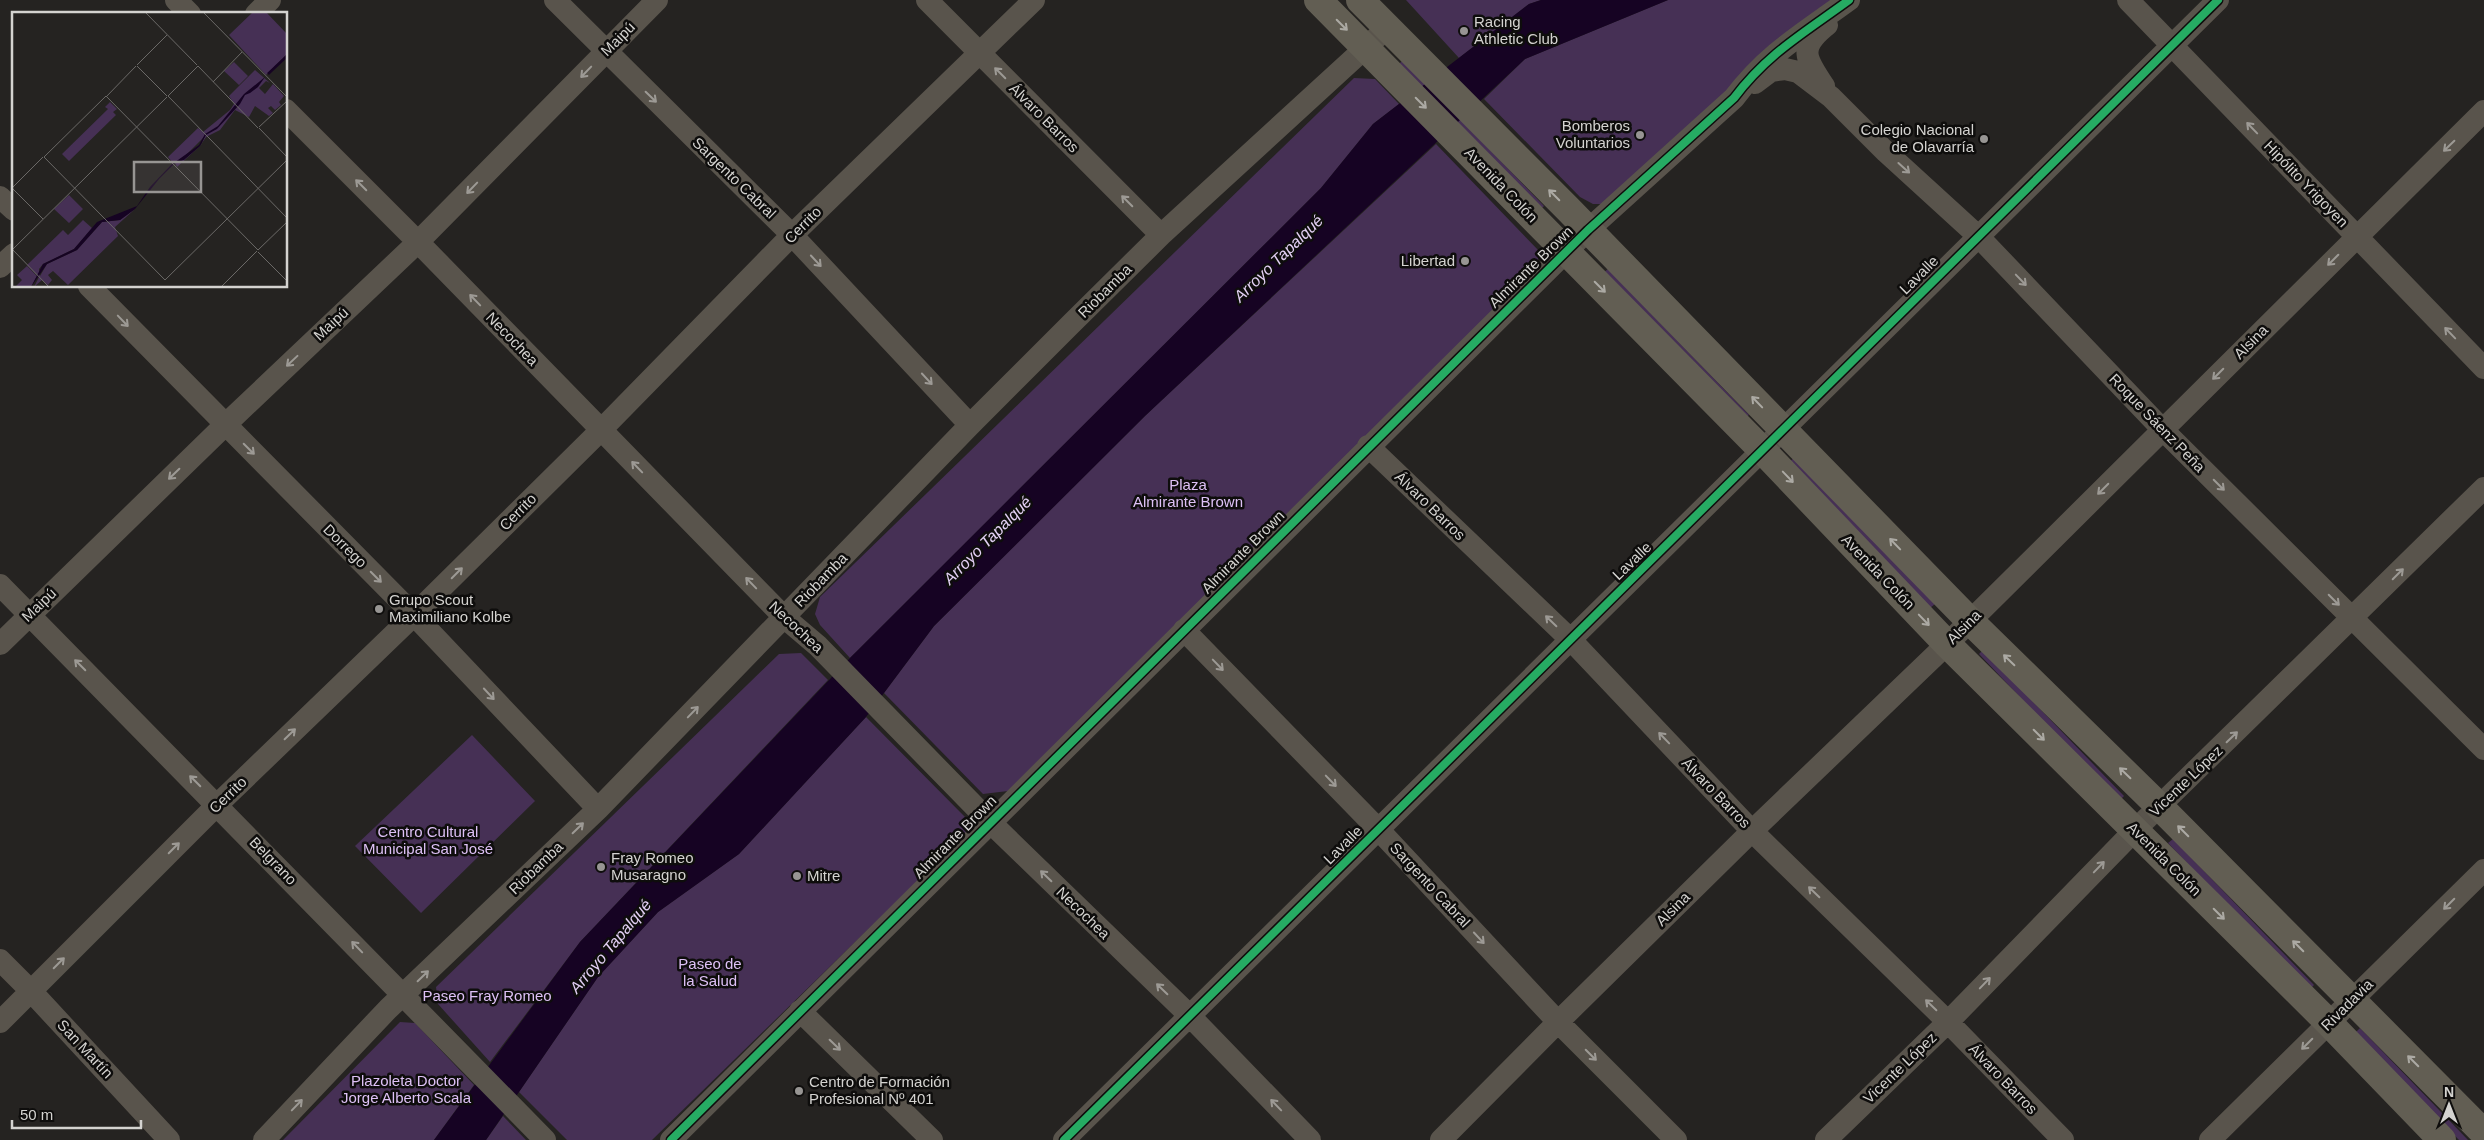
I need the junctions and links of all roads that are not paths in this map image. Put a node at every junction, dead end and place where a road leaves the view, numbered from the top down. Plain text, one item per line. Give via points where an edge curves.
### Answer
1 (176, 0) edge
2 (270, 0) edge
3 (555, 0) edge
4 (657, 0) edge
5 (927, 0) edge
6 (1034, 0) edge
7 (1318, 0) edge
8 (1360, 0) edge
9 (1850, 0) edge
10 (2128, 0) edge
11 (2218, 0) edge
12 (188, 12) edge
13 (258, 12) edge
14 (1387, 28) junction
15 (2172, 47) junction
16 (1366, 49) junction
17 (605, 52) junction
18 (979, 53) junction
19 (1831, 97) junction
20 (1734, 98) junction
21 (288, 112) edge
22 (2484, 112) edge
23 (0, 197) edge
24 (12, 208) edge
25 (1588, 230) junction
26 (792, 235) junction
27 (1161, 235) junction
28 (1978, 236) junction
29 (2357, 236) junction
30 (418, 242) junction
31 (1566, 252) junction
32 (12, 256) edge
33 (0, 267) edge
34 (90, 288) edge
35 (2484, 368) edge
36 (224, 425) junction
37 (970, 425) junction
38 (1783, 429) junction
39 (601, 430) junction
40 (2163, 430) junction
41 (1368, 446) junction
42 (1763, 451) junction
43 (2484, 488) edge
44 (0, 584) edge
45 (30, 614) junction
46 (414, 615) junction
47 (785, 618) junction
48 (2353, 619) junction
49 (1970, 621) junction
50 (1184, 630) junction
51 (1570, 640) junction
52 (0, 644) edge
53 (1947, 644) junction
54 (2484, 748) edge
55 (218, 804) junction
56 (2160, 807) junction
57 (598, 809) junction
58 (990, 822) junction
59 (1378, 830) junction
60 (2135, 830) junction
61 (1752, 831) junction
62 (2484, 870) edge
63 (0, 960) edge
64 (31, 991) junction
65 (404, 994) junction
66 (2352, 999) junction
67 (800, 1011) junction
68 (1189, 1015) junction
69 (0, 1022) edge
70 (1558, 1022) junction
71 (1948, 1022) junction
72 (2329, 1023) junction
73 (2484, 1133) edge
74 (540, 1135) edge
75 (169, 1140) edge
76 (264, 1140) edge
77 (671, 1140) edge
78 (932, 1140) edge
79 (1064, 1140) edge
80 (1310, 1140) edge
81 (1441, 1140) edge
82 (1676, 1140) edge
83 (1826, 1140) edge
84 (2063, 1140) edge
85 (2210, 1140) edge
86 (2442, 1140) edge

1 - 12 street
2 - 13 street
3 - 17 street, Sargento Cabral
4 - 17 street, Maipú
5 - 18 street, Álvaro Barros
6 - 18 street, Cerrito
7 -> 16 main road, Avenida Colón
8 - 14 main road, Avenida Colón
9 - 19 street via 1836,18 1812,37 1807,50 1815,72
9 - 20 street, Almirante Brown via 1787,43 1753,73
10 - 15 street, Hipólito Yrigoyen
11 - 15 street, Lavalle
14 - 16 street, Riobamba
25 -> 14 main road, Avenida Colón
15 - 28 street, Lavalle
29 -> 15 street, Hipólito Yrigoyen
16 - 27 street, Riobamba
16 -> 31 main road, Avenida Colón
17 -> 26 street, Sargento Cabral
17 -> 30 street, Maipú
18 - 26 street, Cerrito
27 -> 18 street, Álvaro Barros
19 - 20 street via 1798,72 1785,69 1771,71
19 -> 28 street, Roque Sáenz Peña
20 - 25 street, Almirante Brown
30 -> 21 street, Necochea
22 -> 29 street, Alsina
23 - 24 street
25 - 31 street, Almirante Brown
38 -> 25 main road, Avenida Colón
26 -> 37 street, Sargento Cabral
26 - 39 street, Cerrito
27 - 37 street, Riobamba
28 - 38 street, Lavalle
28 -> 40 street, Roque Sáenz Peña
35 -> 29 street, Hipólito Yrigoyen
29 -> 40 street, Alsina
30 -> 36 street, Maipú
39 -> 30 street, Necochea
31 - 41 street, Almirante Brown
31 -> 42 main road, Avenida Colón
32 - 33 street
34 -> 36 street, Dorrego
36 -> 45 street, Maipú
36 -> 46 street, Dorrego
37 - 47 street, Riobamba
38 - 42 street, Lavalle
49 -> 38 main road, Avenida Colón
46 -> 39 street, Cerrito
47 -> 39 street, Necochea
40 -> 48 street, Roque Sáenz Peña
40 -> 49 street, Alsina
41 - 50 street, Almirante Brown
51 -> 41 street, Álvaro Barros
42 - 51 street, Lavalle
42 -> 53 main road, Avenida Colón
48 -> 43 street, Vicente López
44 - 45 street, Belgrano
45 - 52 street, Maipú
55 -> 45 street, Belgrano
55 -> 46 street, Cerrito
46 -> 57 street, Dorrego
57 -> 47 street, Riobamba
47 - 58 street, Necochea via 818,646
48 - 54 street, Roque Sáenz Peña
56 -> 48 street, Vicente López
49 - 53 street, Alsina
56 -> 49 main road, Avenida Colón
50 - 58 street, Almirante Brown
50 -> 59 street, Sargento Cabral
51 - 59 street, Lavalle
61 -> 51 street, Álvaro Barros
53 -> 60 main road, Avenida Colón
53 - 61 street, Alsina
64 -> 55 street, Cerrito
65 -> 55 street, Belgrano
56 - 60 street, Vicente López
66 -> 56 main road, Avenida Colón
65 -> 57 street, Riobamba
58 - 67 street, Almirante Brown
68 -> 58 street, Necochea
59 - 68 street, Lavalle
59 -> 70 street, Sargento Cabral
71 -> 60 street, Vicente López
60 -> 72 main road, Avenida Colón
61 - 70 street, Alsina
71 -> 61 street, Álvaro Barros
62 -> 66 street, Rivadavia
63 - 64 street, San Martín
64 - 69 street, Cerrito
64 - 75 street, San Martín
65 - 74 street, Belgrano
76 -> 65 street, Riobamba
66 - 72 street, Rivadavia
73 -> 66 main road, Avenida Colón
67 - 77 street, Almirante Brown
67 -> 78 street
68 - 79 street, Lavalle
80 -> 68 street, Necochea
70 - 81 street, Alsina
70 -> 82 street, Sargento Cabral
71 - 83 street, Vicente López
71 - 84 street, Álvaro Barros
72 -> 85 street, Rivadavia
72 - 86 main road, Avenida Colón

